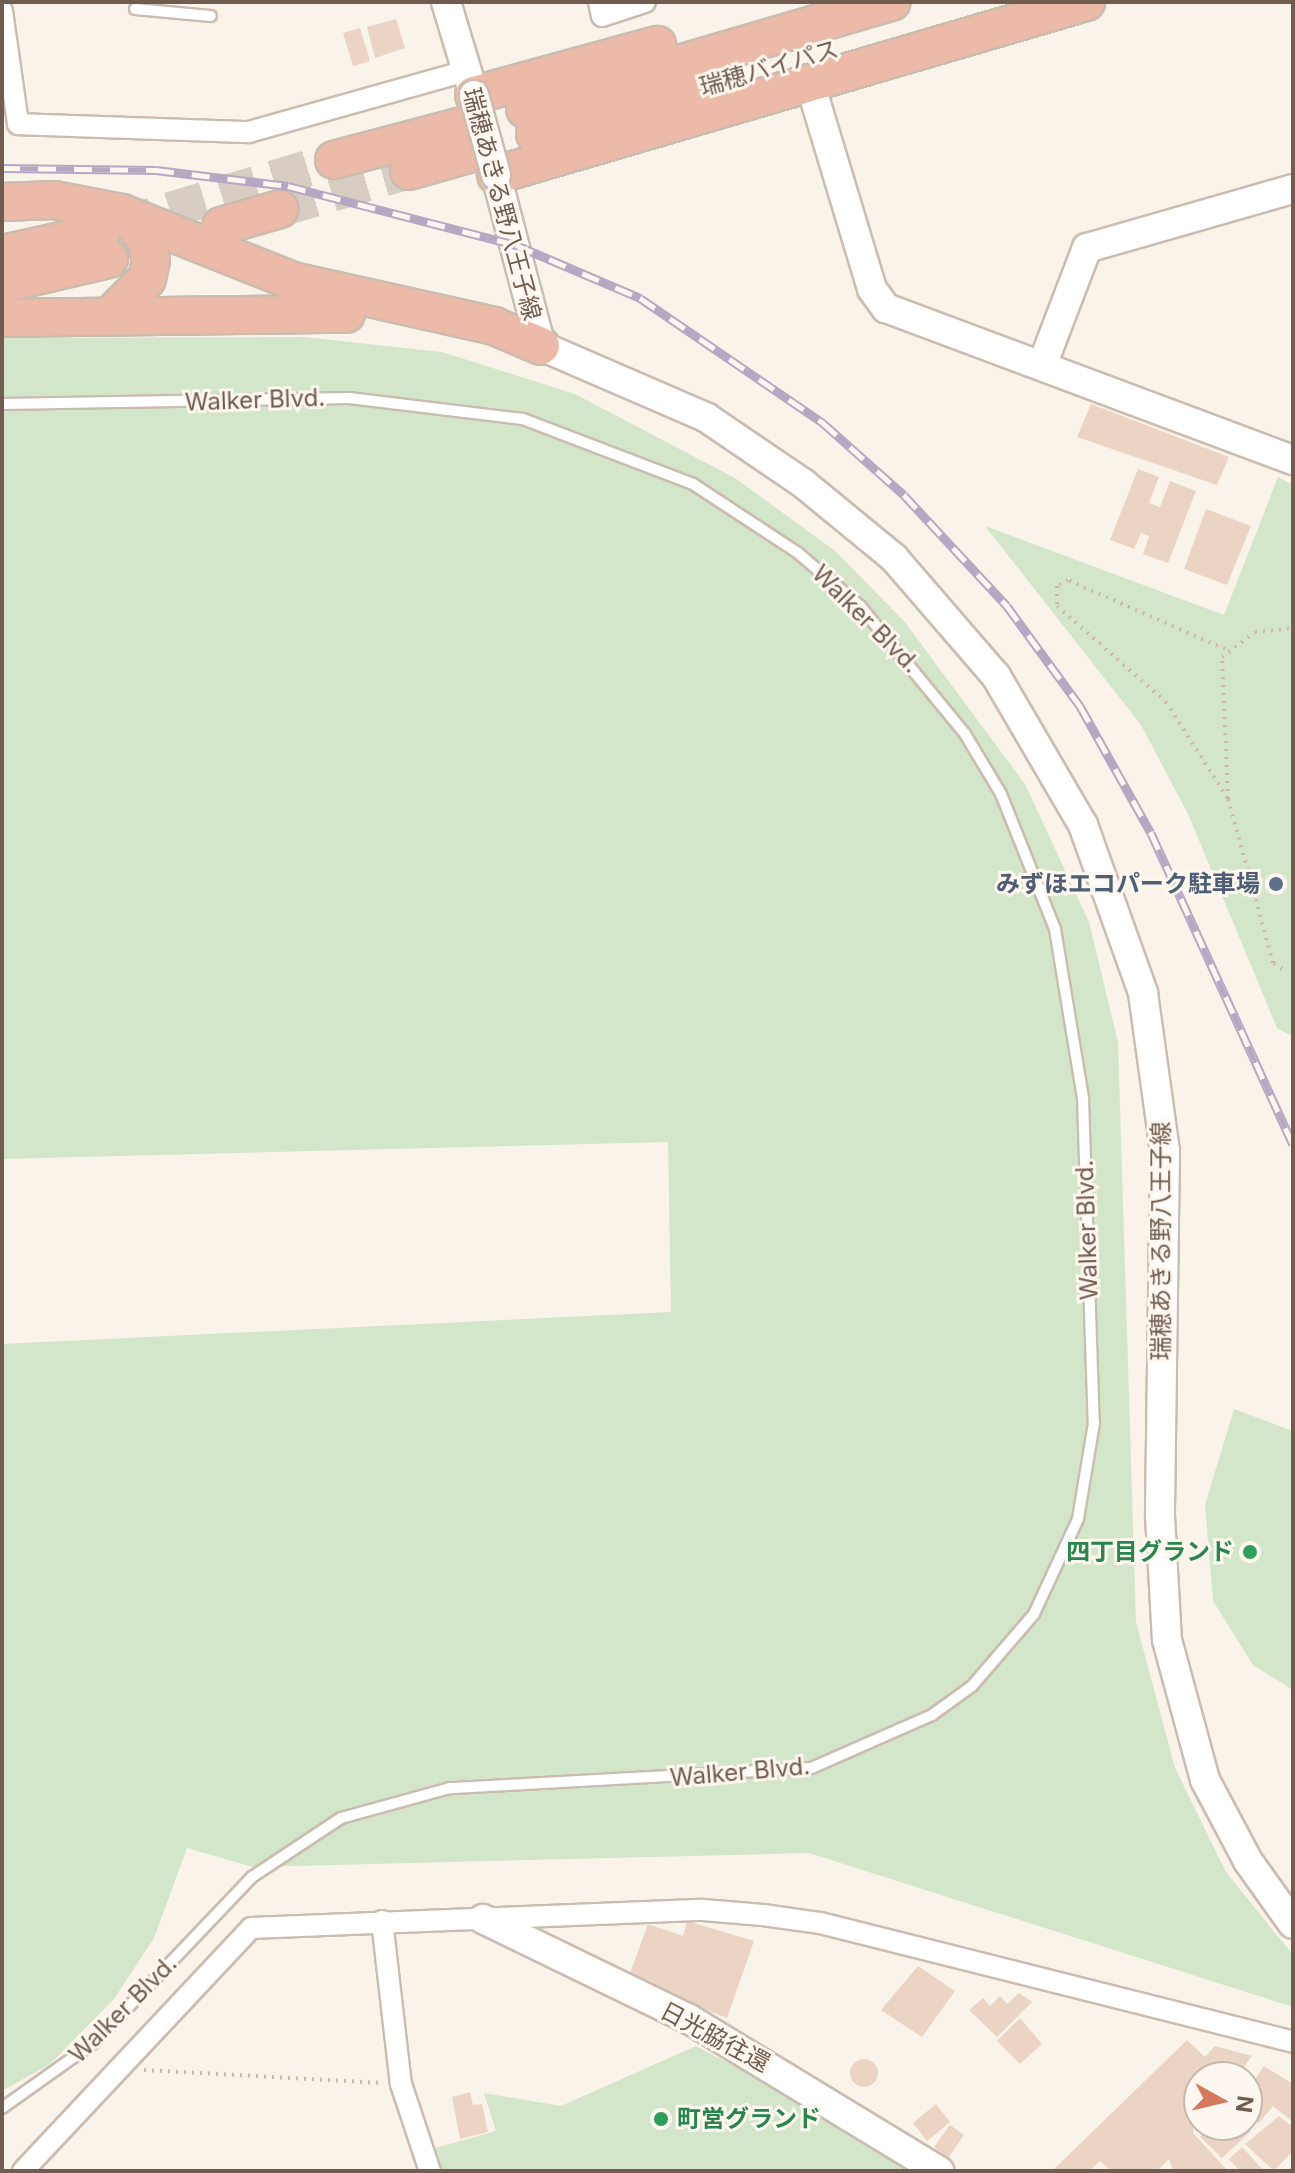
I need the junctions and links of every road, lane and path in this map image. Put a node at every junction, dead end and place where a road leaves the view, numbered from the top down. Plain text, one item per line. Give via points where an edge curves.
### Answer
1 (446, 2) edge
2 (599, 2) edge
3 (645, 2) edge
4 (812, 2) edge
5 (892, 2) edge
6 (1002, 2) edge
7 (1086, 2) edge
8 (161, 6) edge
9 (7, 9) edge
10 (135, 9) dead end
11 (211, 16) dead end
12 (809, 80) junction
13 (473, 124) junction
14 (334, 160) tunnel mouth
15 (409, 171) tunnel mouth
16 (1293, 189) edge
17 (2, 202) edge
18 (280, 209) tunnel mouth
19 (221, 226) dead end
20 (111, 234) junction
21 (2, 254) edge
22 (2, 284) edge
23 (112, 314) junction
24 (2, 318) edge
25 (541, 346) junction
26 (1043, 363) junction
27 (2, 404) edge
28 (1293, 460) edge
29 (1291, 628) edge
30 (1225, 649) junction
31 (1228, 799) junction
32 (1282, 969) dead end
33 (483, 1919) junction
34 (382, 1921) junction
35 (1293, 1924) edge
36 (1293, 2042) edge
37 (120, 2068) junction
38 (401, 2084) junction
39 (2, 2108) edge
40 (23, 2171) edge
41 (430, 2171) edge
42 (939, 2171) edge

1 - 13 main road, 瑞穂あきる野八王子線
2 - 3 street via 602,16
4 - 13 highway
5 - 6 highway, 瑞穂バイパス via 530,121
7 - 12 highway
8 - 10 lane
8 - 11 lane
9 - 13 street via 18,124 249,132
12 - 13 highway
12 - 26 main road via 878,299
13 - 14 highway
13 - 15 highway
13 - 25 main road, 瑞穂あきる野八王子線
16 - 26 main road via 1087,248
17 - 20 highway via 54,200
18 - 19 highway
20 - 21 highway
20 - 22 highway
20 - 23 highway via 144,235 151,260 137,293
20 - 25 highway via 494,326
23 - 24 highway
23 - 25 highway via 298,309
25 - 35 main road, 瑞穂あきる野八王子線 via 707,418 804,484 894,558 996,676 1083,825 1143,993 1163,1137 1160,1516 1167,1640 1205,1780 1248,1861
26 - 28 main road
27 - 39 lane, Walker Blvd. via 349,398 523,419 693,484 798,553 860,606 920,671 972,746 1027,851 1055,929 1083,1099 1094,1423 1078,1519 1034,1614 972,1686 932,1715 811,1768 450,1788 341,1818 252,1877 95,2042
29 - 30 path via 1255,632
30 - 31 path
30 - 31 path via 1068,580 1057,586 1057,606 1166,702
31 - 32 path via 1273,963
33 - 34 street
33 - 36 street via 703,1910 820,1923
33 - 42 main road, 日光脇往還 via 689,2019
34 - 37 street via 251,1928
34 - 38 street
37 - 38 path
37 - 40 street
38 - 41 street

